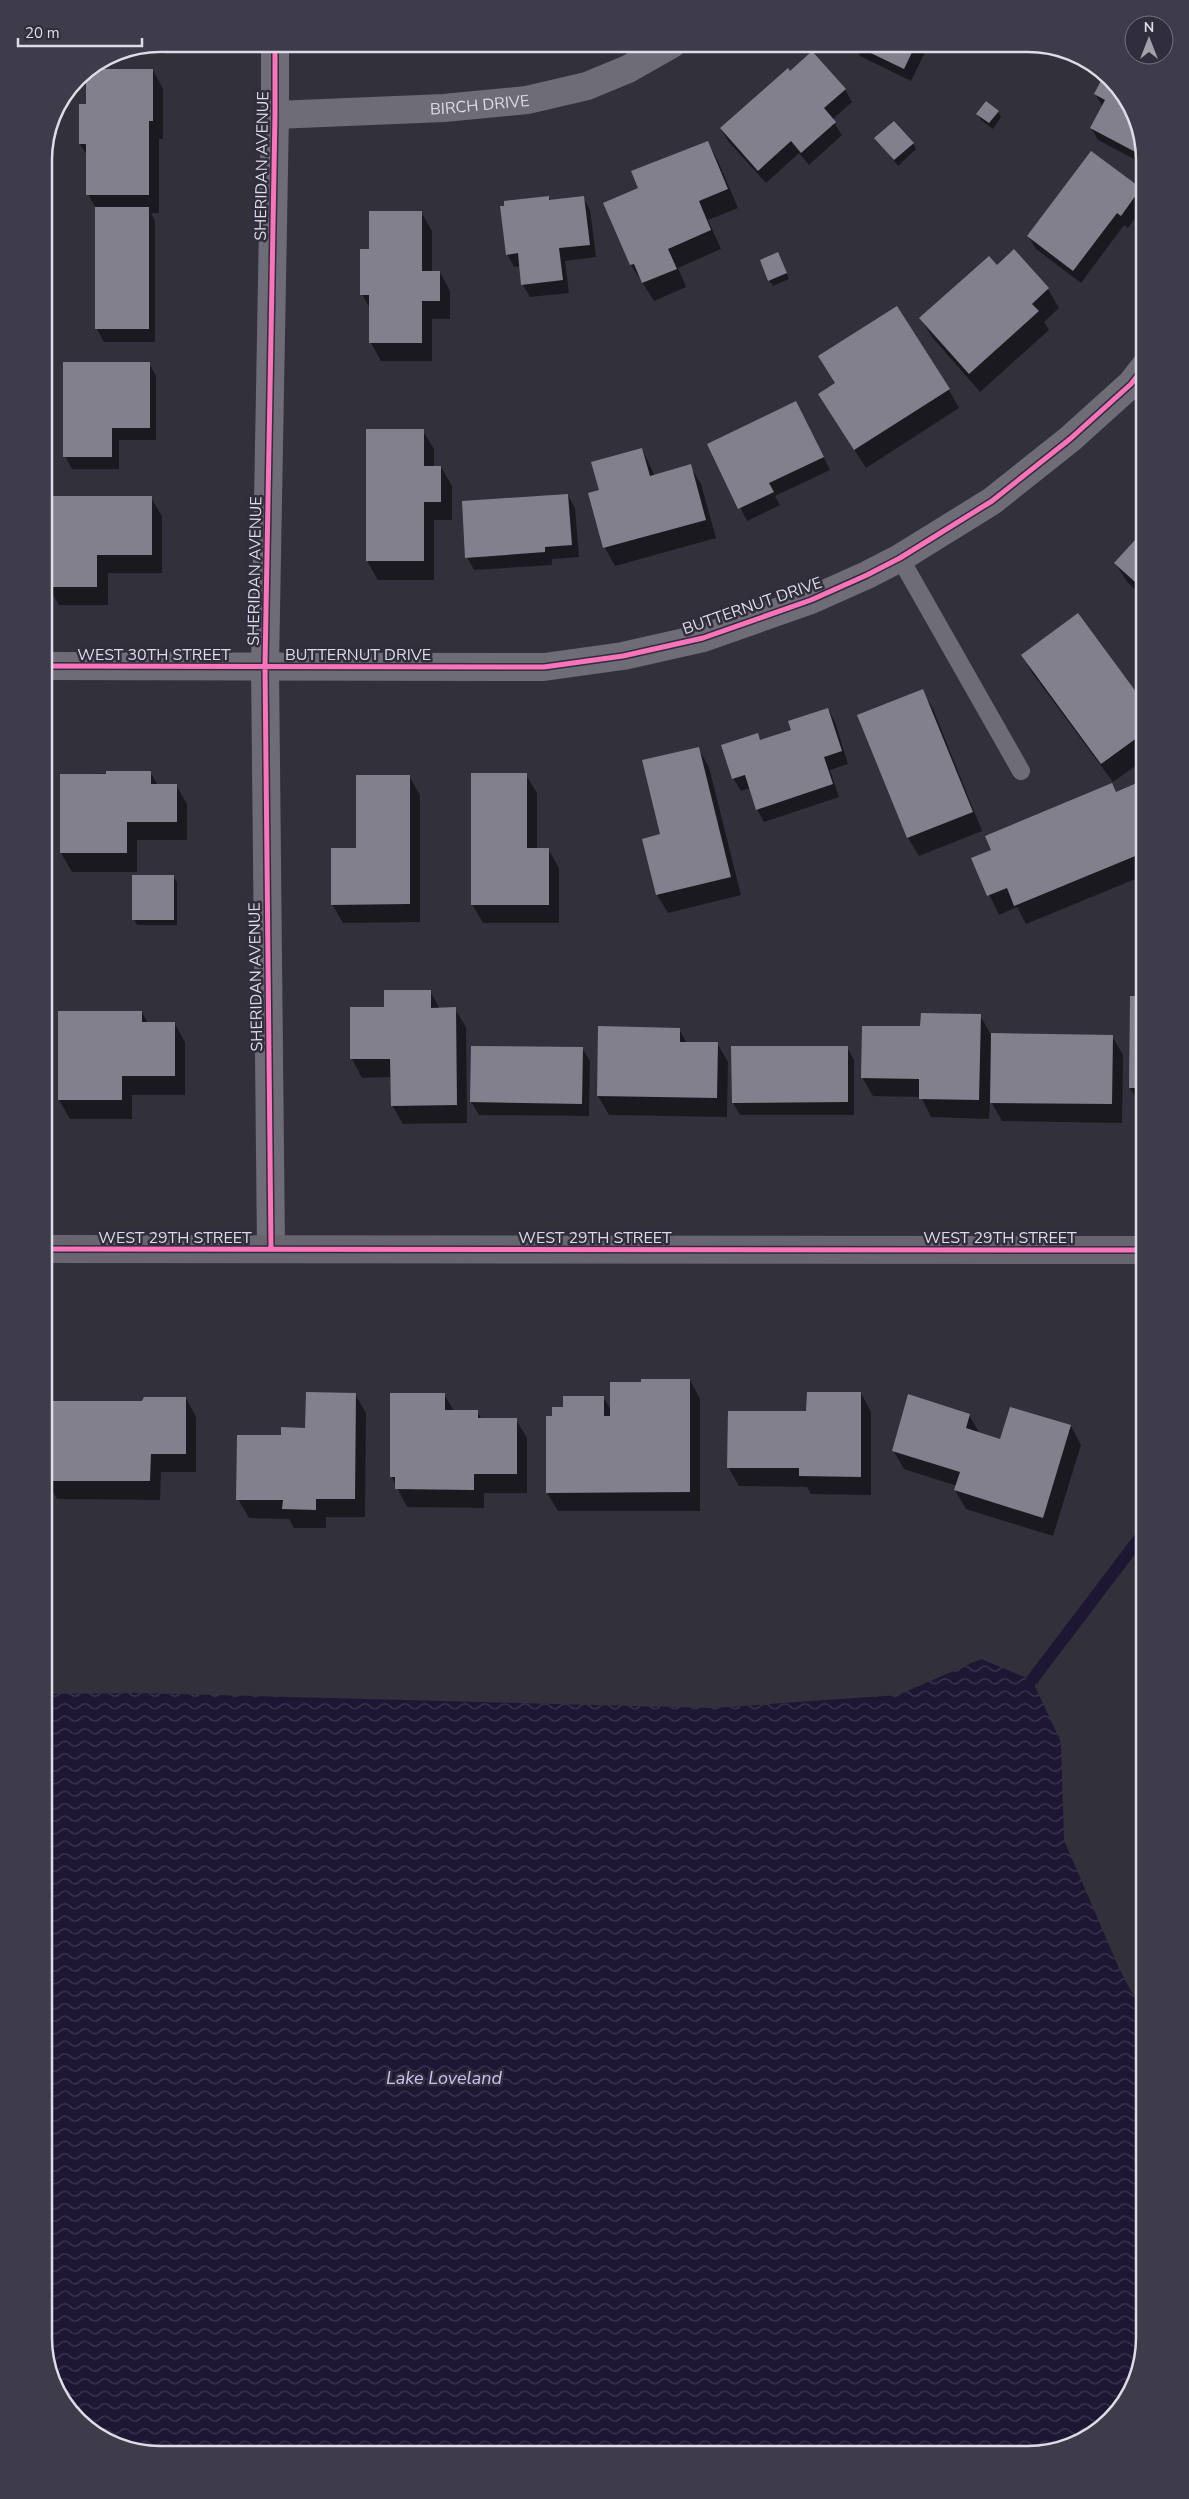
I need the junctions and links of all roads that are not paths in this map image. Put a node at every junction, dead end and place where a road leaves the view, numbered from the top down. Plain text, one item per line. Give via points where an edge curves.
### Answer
1 (274, 53) edge
2 (657, 53) edge
3 (275, 115) junction
4 (1136, 378) edge
5 (900, 558) junction
6 (53, 666) edge
7 (265, 666) junction
8 (1021, 771) dead end
9 (52, 1250) edge
10 (271, 1250) junction
11 (1136, 1250) edge

1 - 3 street, SHERIDAN AVENUE
2 - 3 street, BIRCH DRIVE via 628,70 587,86 527,100 444,108
3 - 7 street, SHERIDAN AVENUE
4 - 5 street, BUTTERNUT DRIVE via 1070,439 992,501
5 - 7 street, BUTTERNUT DRIVE via 810,600 712,635 623,656 544,667
5 - 8 lane
6 - 7 street, WEST 30TH STREET
7 - 10 street, SHERIDAN AVENUE
9 - 10 main road, WEST 29TH STREET
10 - 11 main road, WEST 29TH STREET

